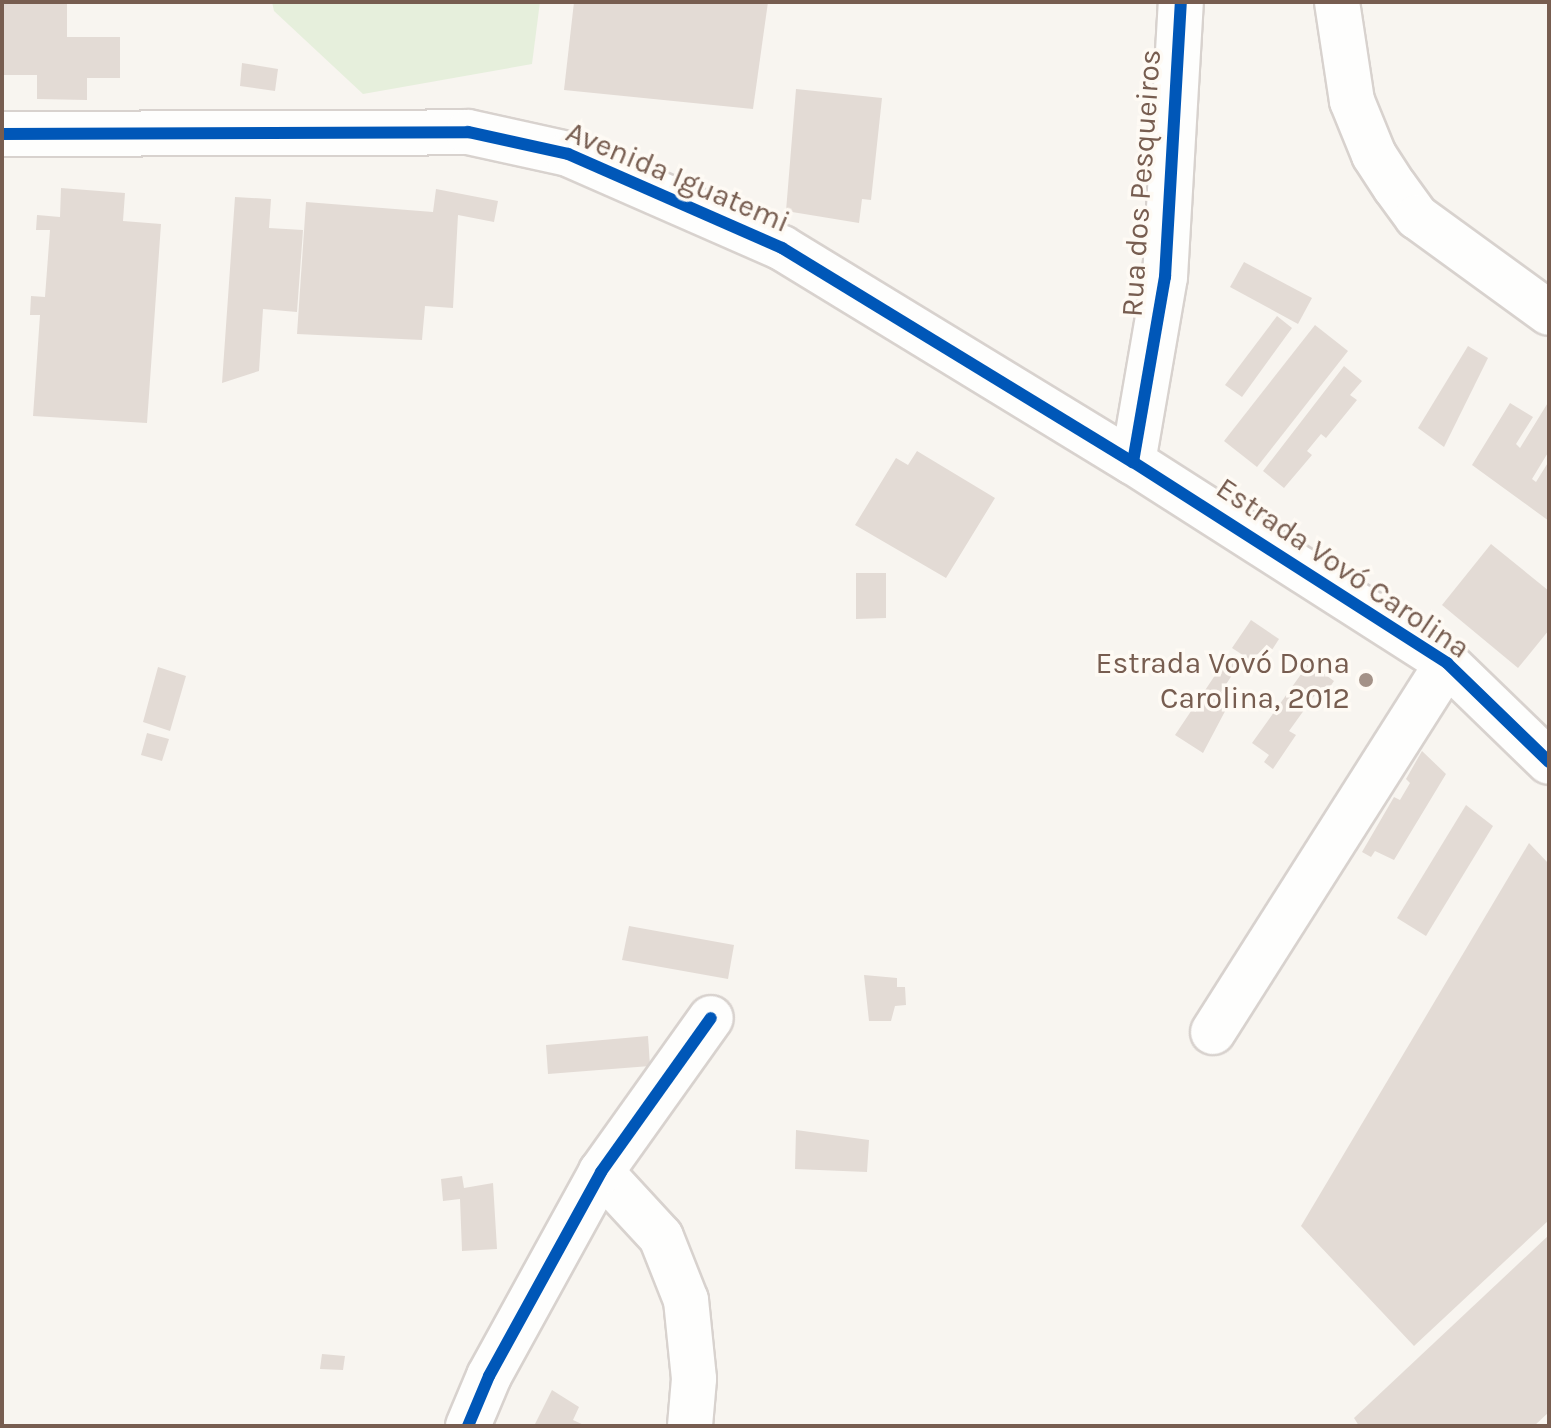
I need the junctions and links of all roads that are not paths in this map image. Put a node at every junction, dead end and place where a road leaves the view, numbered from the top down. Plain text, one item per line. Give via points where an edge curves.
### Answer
1 (1181, 2) edge
2 (1337, 2) edge
3 (2, 134) edge
4 (1549, 313) edge
5 (1133, 462) junction
6 (1447, 663) junction
7 (1549, 762) edge
8 (711, 1018) dead end
9 (1213, 1032) dead end
10 (601, 1172) junction
11 (468, 1426) edge
12 (690, 1426) edge

1 - 5 street, Rua dos Pesqueiros via 1165,277
2 - 4 street via 1352,101 1374,155 1395,187 1427,225
3 - 5 street, Avenida Iguatemi via 468,132 568,154 782,248
5 - 6 street, Estrada Vovó Carolina
6 - 7 street, Estrada Vovó Carolina
6 - 9 street
8 - 10 street
10 - 11 street via 489,1376
10 - 12 street via 661,1237 686,1300 694,1379

